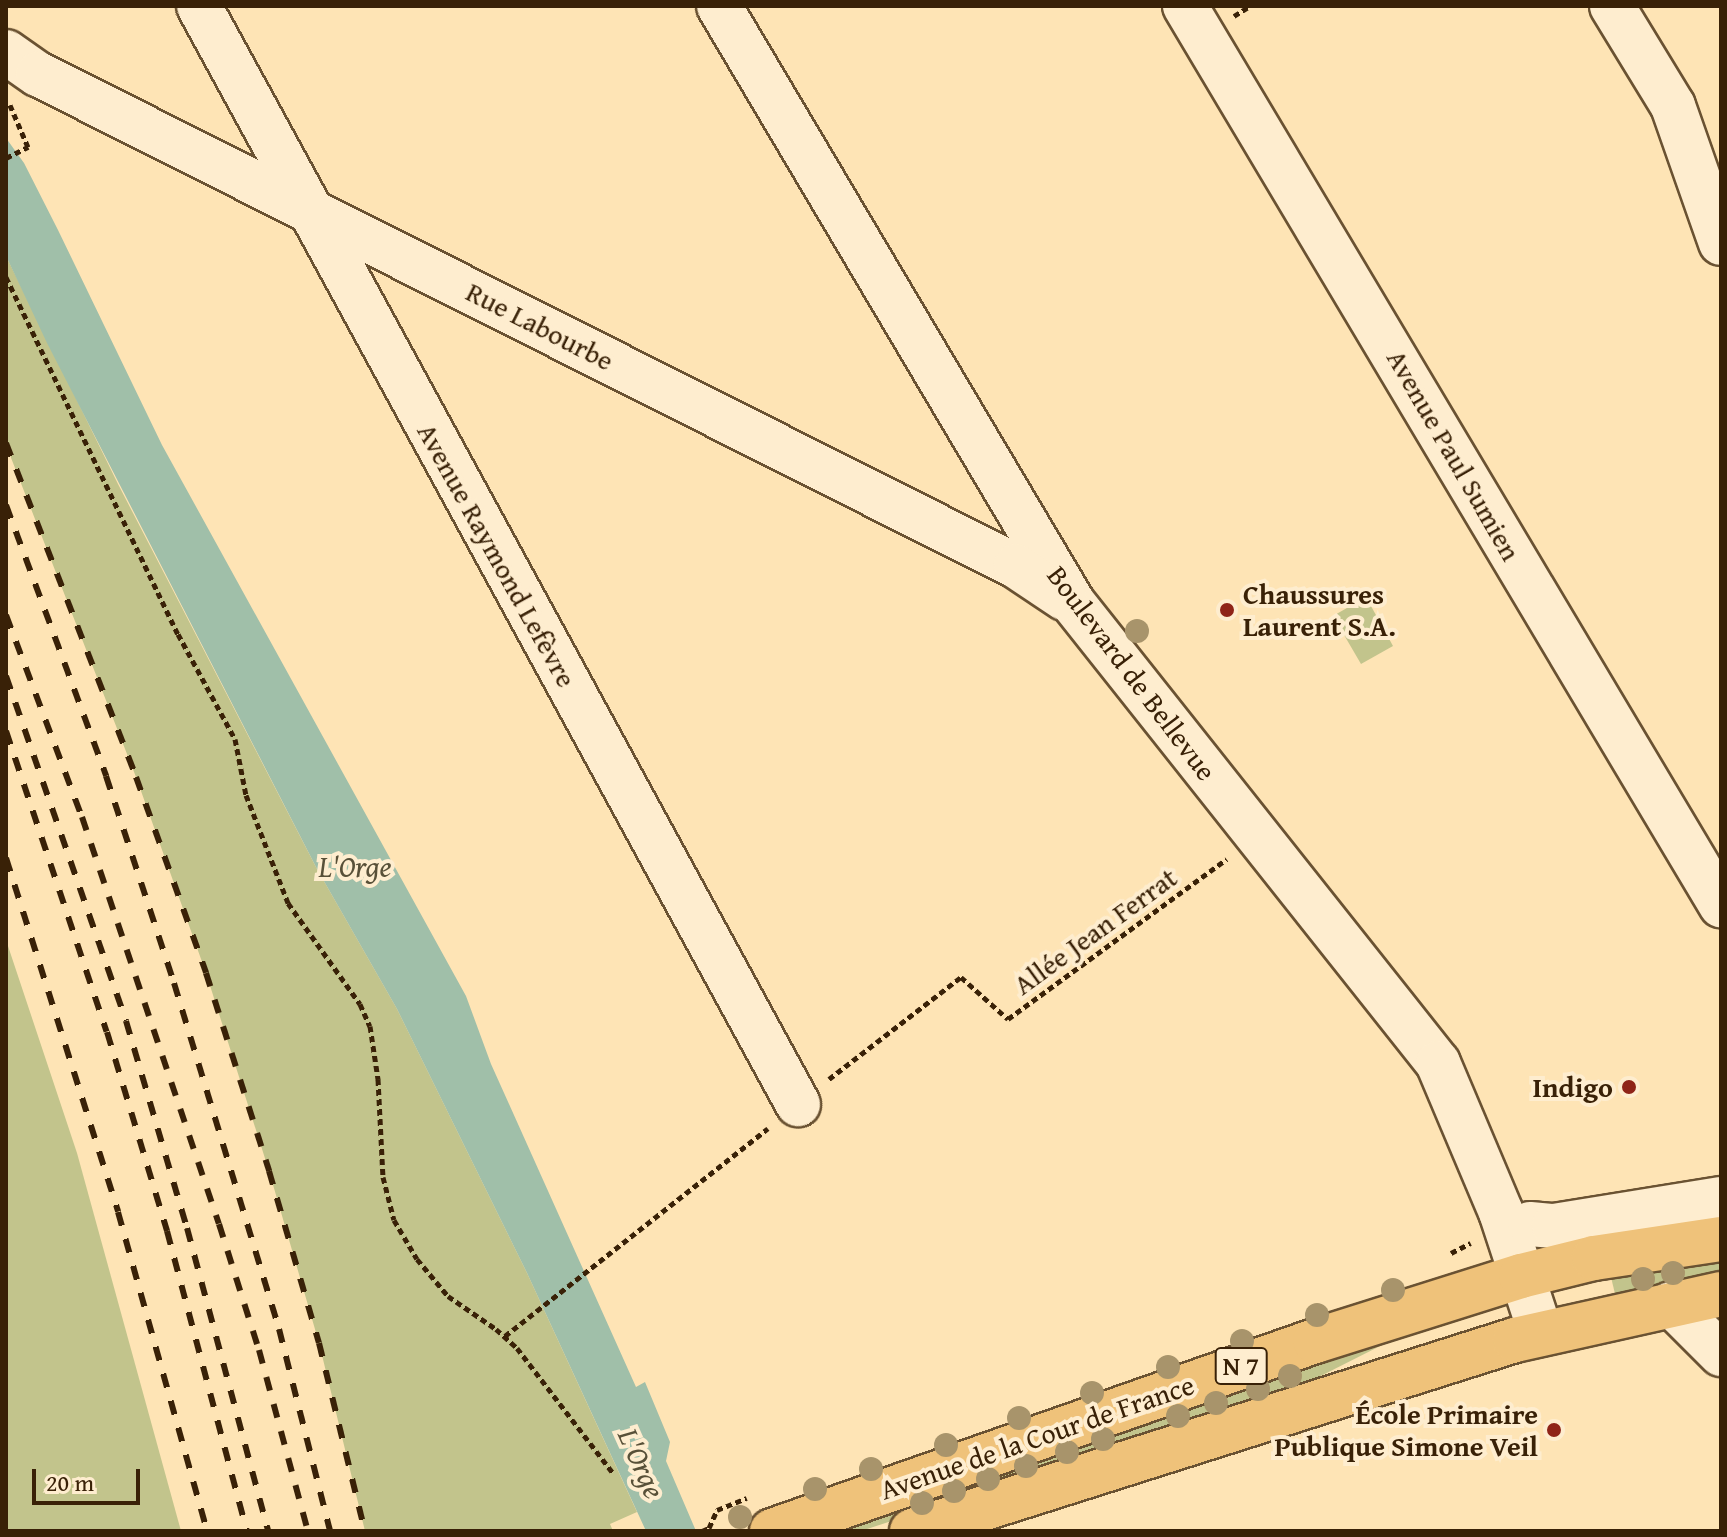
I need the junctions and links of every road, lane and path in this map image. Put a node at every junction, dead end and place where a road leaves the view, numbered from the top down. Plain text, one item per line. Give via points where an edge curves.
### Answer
1 (199, 6) edge
2 (719, 6) edge
3 (1185, 6) edge
4 (1612, 6) edge
5 (6, 52) edge
6 (8, 98) edge
7 (6, 158) edge
8 (308, 209) junction
9 (1721, 243) edge
10 (6, 277) edge
11 (1073, 603) junction
12 (1257, 837) junction
13 (1721, 905) edge
14 (961, 977) dead end
15 (798, 1104) dead end
16 (1721, 1199) edge
17 (1530, 1224) dead end
18 (1721, 1239) edge
19 (597, 1264) dead end
20 (1521, 1276) junction
21 (1721, 1294) edge
22 (1671, 1304) junction
23 (1541, 1334) junction
24 (505, 1336) junction
25 (1721, 1354) edge
26 (613, 1473) dead end
27 (717, 1510) dead end
28 (702, 1531) edge
29 (772, 1531) edge
30 (912, 1531) edge

1 - 8 street, Avenue Raymond Lefèvre
2 - 11 street, Boulevard de Bellevue
3 - 13 street, Avenue Paul Sumien
4 - 9 street via 1673,106
5 - 8 street, Rue Labourbe via 38,74
6 - 7 path via 28,147
8 - 11 street, Rue Labourbe via 1016,566
8 - 15 street, Avenue Raymond Lefèvre
10 - 24 path via 178,634 235,739 246,795 288,903 370,1026 383,1177 394,1220 448,1296
11 - 12 street, Boulevard de Bellevue
12 - 14 path, Allée Jean Ferrat via 1008,1019
12 - 20 street, Boulevard de Bellevue via 1438,1063 1501,1212
16 - 17 street via 1554,1226
18 - 20 main road, Avenue de la Cour de France / N 7 via 1594,1258
19 - 24 path
20 - 23 street, Boulevard de Bellevue
20 - 29 main road, Avenue de la Cour de France / N 7 via 1287,1351
21 - 22 main road, Avenue de la Cour de France / N 7
22 - 23 main road, Avenue de la Cour de France / N 7
22 - 25 street
23 - 30 main road, Avenue de la Cour de France / N 7
24 - 26 path
27 - 28 path

